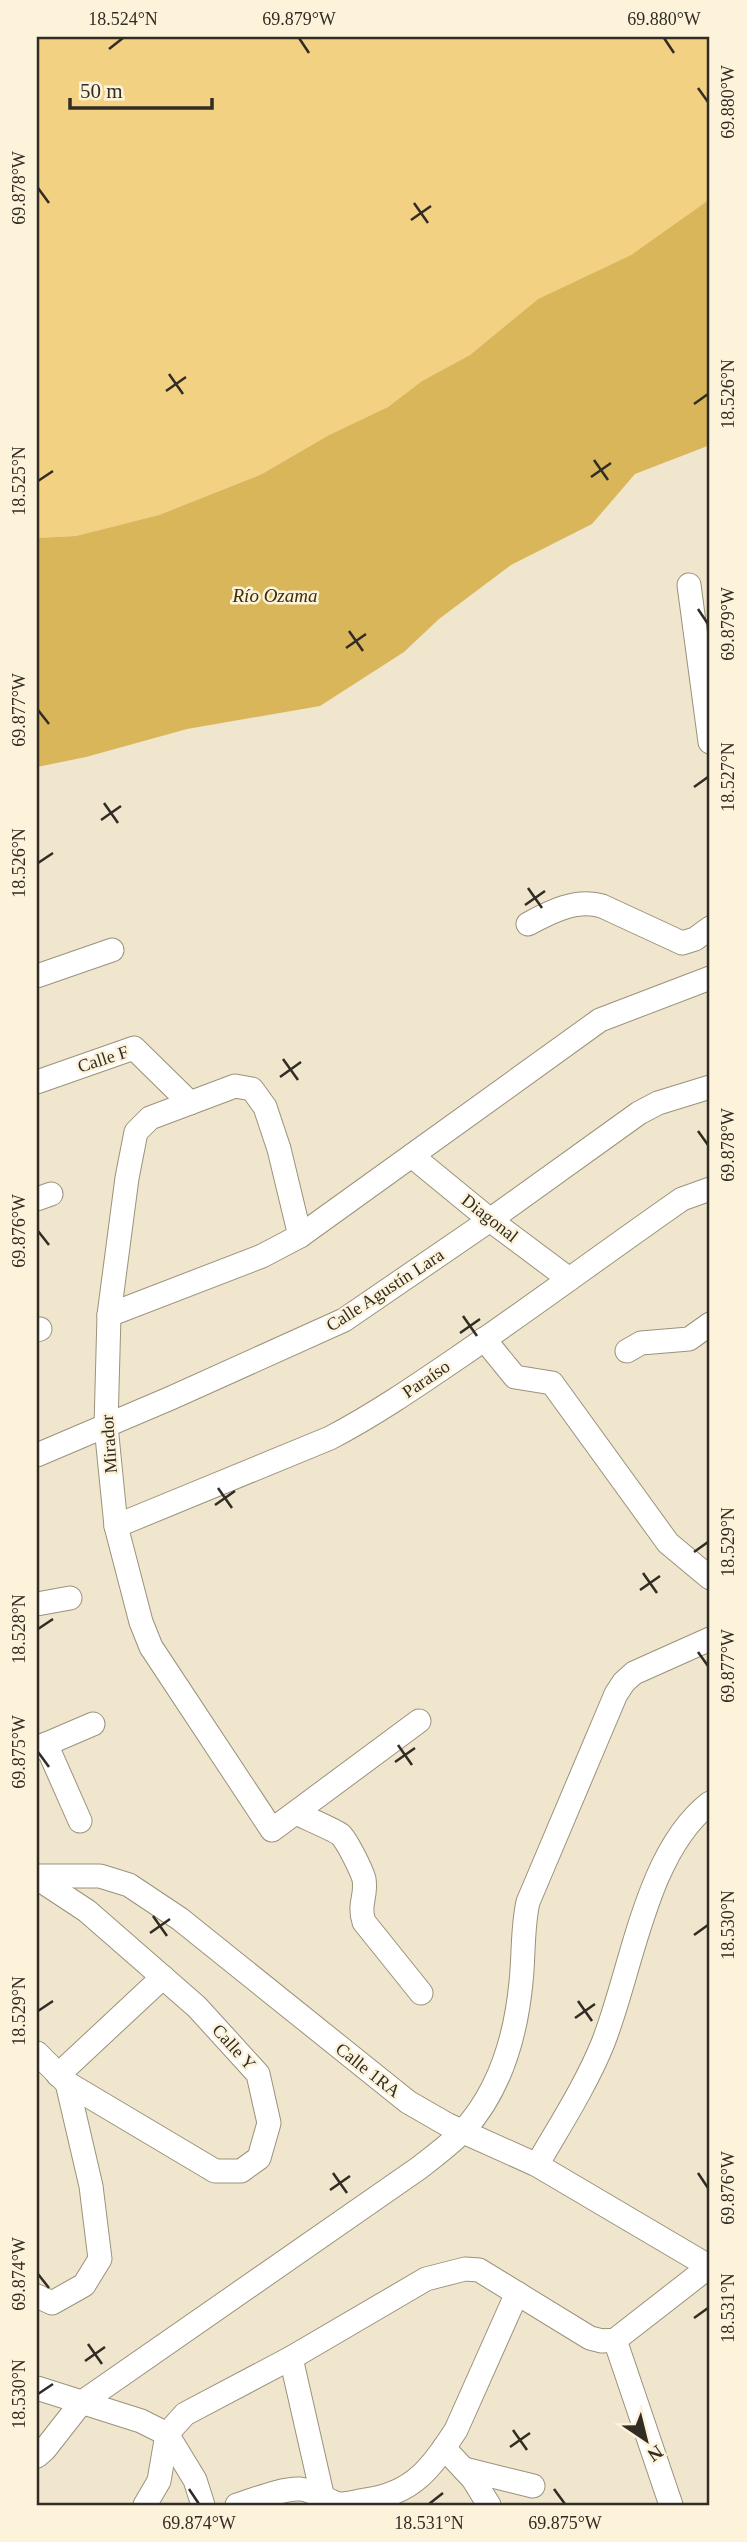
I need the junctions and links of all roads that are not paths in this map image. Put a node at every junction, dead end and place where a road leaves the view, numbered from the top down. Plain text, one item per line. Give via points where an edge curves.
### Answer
1 (697, 597) edge
2 (710, 742) edge
3 (528, 924) dead end
4 (710, 928) edge
5 (112, 950) dead end
6 (37, 976) edge
7 (710, 978) edge
8 (37, 1082) edge
9 (710, 1087) edge
10 (190, 1103) junction
11 (412, 1156) junction
12 (710, 1189) edge
13 (490, 1220) junction
14 (300, 1236) junction
15 (569, 1279) junction
16 (108, 1315) junction
17 (710, 1324) edge
18 (484, 1339) junction
19 (627, 1352) dead end
20 (106, 1426) junction
21 (37, 1455) edge
22 (117, 1526) junction
23 (710, 1578) edge
24 (70, 1598) dead end
25 (37, 1604) edge
26 (710, 1639) edge
27 (419, 1721) dead end
28 (93, 1724) dead end
29 (42, 1746) edge
30 (710, 1803) edge
31 (296, 1813) junction
32 (80, 1821) dead end
33 (37, 1877) edge
34 (163, 1977) junction
35 (421, 1993) dead end
36 (37, 2053) edge
37 (62, 2079) junction
38 (463, 2131) junction
39 (537, 2165) junction
40 (710, 2268) edge
41 (517, 2292) junction
42 (37, 2296) edge
43 (615, 2340) junction
44 (290, 2358) junction
45 (37, 2388) edge
46 (81, 2403) junction
47 (167, 2434) junction
48 (444, 2448) junction
49 (37, 2456) edge
50 (464, 2469) junction
51 (533, 2486) dead end
52 (332, 2501) edge
53 (145, 2505) edge
54 (203, 2505) edge
55 (237, 2505) edge
56 (489, 2505) edge
57 (671, 2505) edge

1 - 2 street
3 - 4 street via 564,907 590,904 682,943
5 - 6 street
7 - 11 street via 600,1020
8 - 10 street, Calle F via 129,1047
9 - 13 street, Calle Agustín Lara via 639,1112
10 - 14 street, Mirador via 235,1086 252,1089 265,1107 279,1149
10 - 16 street, Mirador via 150,1118 136,1132
11 - 13 street, Diagonal
11 - 14 street
12 - 15 street, Paraíso via 682,1199
13 - 15 street, Diagonal
13 - 20 street, Calle Agustín Lara via 344,1320
14 - 16 street via 262,1256
15 - 18 street, Paraíso
16 - 20 street, Mirador
17 - 19 street via 690,1339 641,1343
18 - 22 street, Paraíso via 330,1438
18 - 23 street via 515,1377 552,1383 668,1544
20 - 21 street, Calle Agustín Lara
20 - 22 street, Mirador
22 - 31 street, Mirador via 151,1647 271,1829
24 - 25 street
26 - 38 street via 634,1673 615,1694 528,1902 517,2019 504,2062 479,2111
27 - 31 street
28 - 29 street
29 - 32 street
30 - 39 street via 688,1824 656,1879 603,2042
31 - 35 street via 340,1835 364,1880 360,1909 364,1923
33 - 34 street, Calle Y via 87,1911
33 - 38 street, Calle 1RA via 100,1876 129,1885 180,1919 408,2102
34 - 37 street
34 - 37 street, Calle Y via 258,2074 269,2123 259,2158 241,2171 215,2171
36 - 37 street, Calle Y
37 - 42 street via 91,2186 100,2259 84,2285 52,2303
38 - 39 street, Calle 1RA
38 - 46 street via 419,2168
39 - 40 street, Calle 1RA
40 - 43 street
41 - 43 street via 590,2338
41 - 44 street via 472,2268 443,2273
41 - 48 street
43 - 57 street
44 - 47 street via 192,2409
44 - 52 street
45 - 46 street
46 - 47 street
46 - 49 street
47 - 53 street via 159,2481
47 - 54 street via 195,2480
48 - 50 street
48 - 52 street via 404,2489 387,2497
50 - 51 street
50 - 56 street
52 - 55 street via 292,2489

